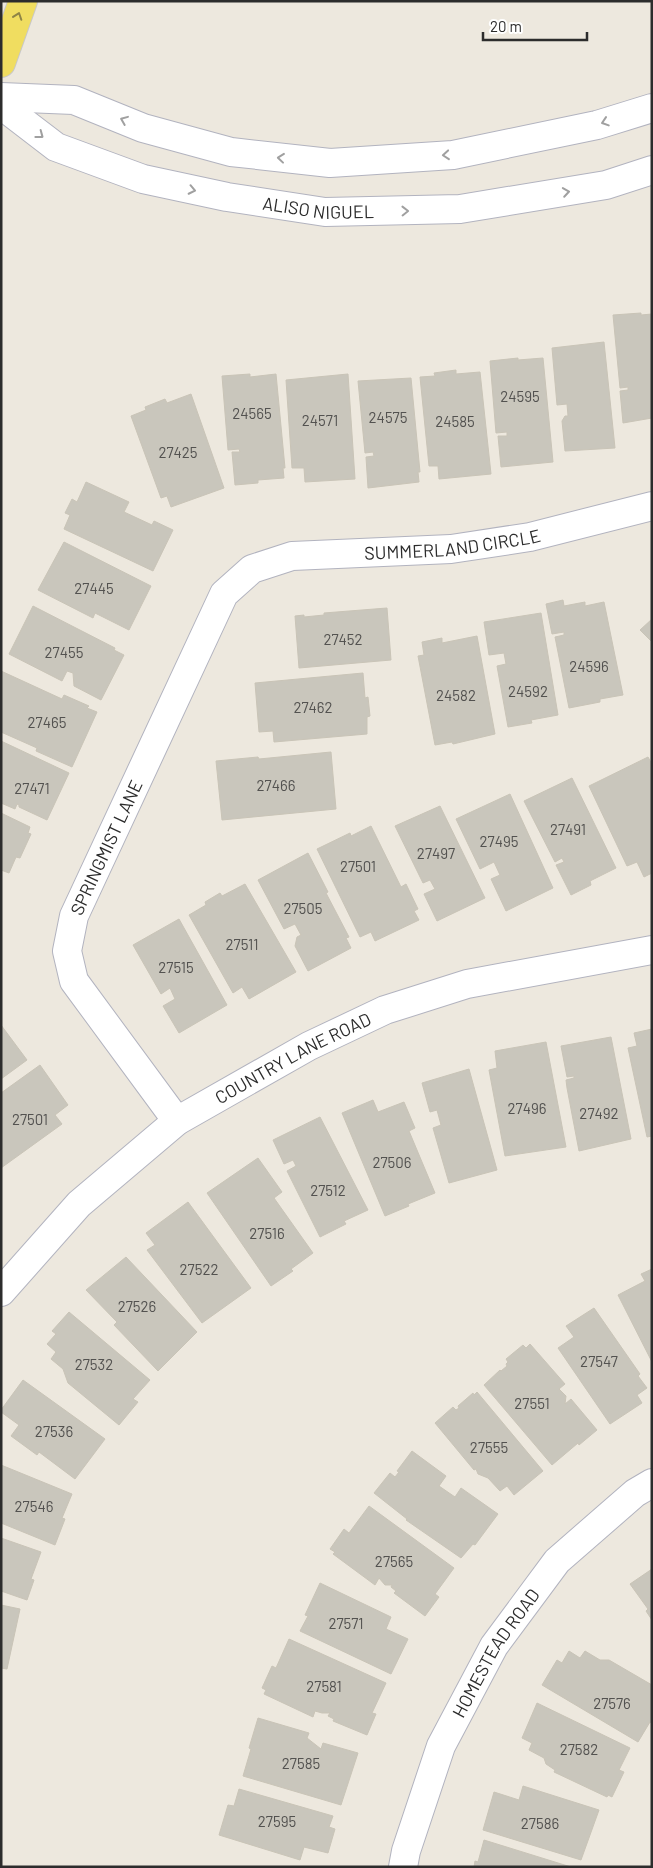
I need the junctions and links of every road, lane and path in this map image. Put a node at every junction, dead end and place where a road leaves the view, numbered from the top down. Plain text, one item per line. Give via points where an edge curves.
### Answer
1 (22, 1) edge
2 (1, 63) edge
3 (1, 97) edge
4 (1, 105) edge
5 (652, 108) edge
6 (652, 170) edge
7 (652, 506) edge
8 (252, 569) joint
9 (652, 950) edge
10 (177, 1121) junction
11 (1, 1292) edge
12 (652, 1482) edge
13 (403, 1867) edge

2 -> 1 main road
5 -> 3 street via 597,125 453,155 330,163 231,152 143,128 74,100
4 -> 6 street, ALISO NIGUEL via 56,147 143,179 228,197 325,212 460,210 606,185
7 - 8 street, SUMMERLAND CIRCLE via 530,536 461,548 292,556
8 - 10 street, SPRINGMIST LANE via 224,594 74,916 67,951 74,981
9 - 10 street, COUNTRY LANE ROAD via 467,984 385,1010 308,1046
10 - 11 street, COUNTRY LANE ROAD via 79,1204
12 - 13 street, HOMESTEAD ROAD via 557,1561 494,1646 441,1746

